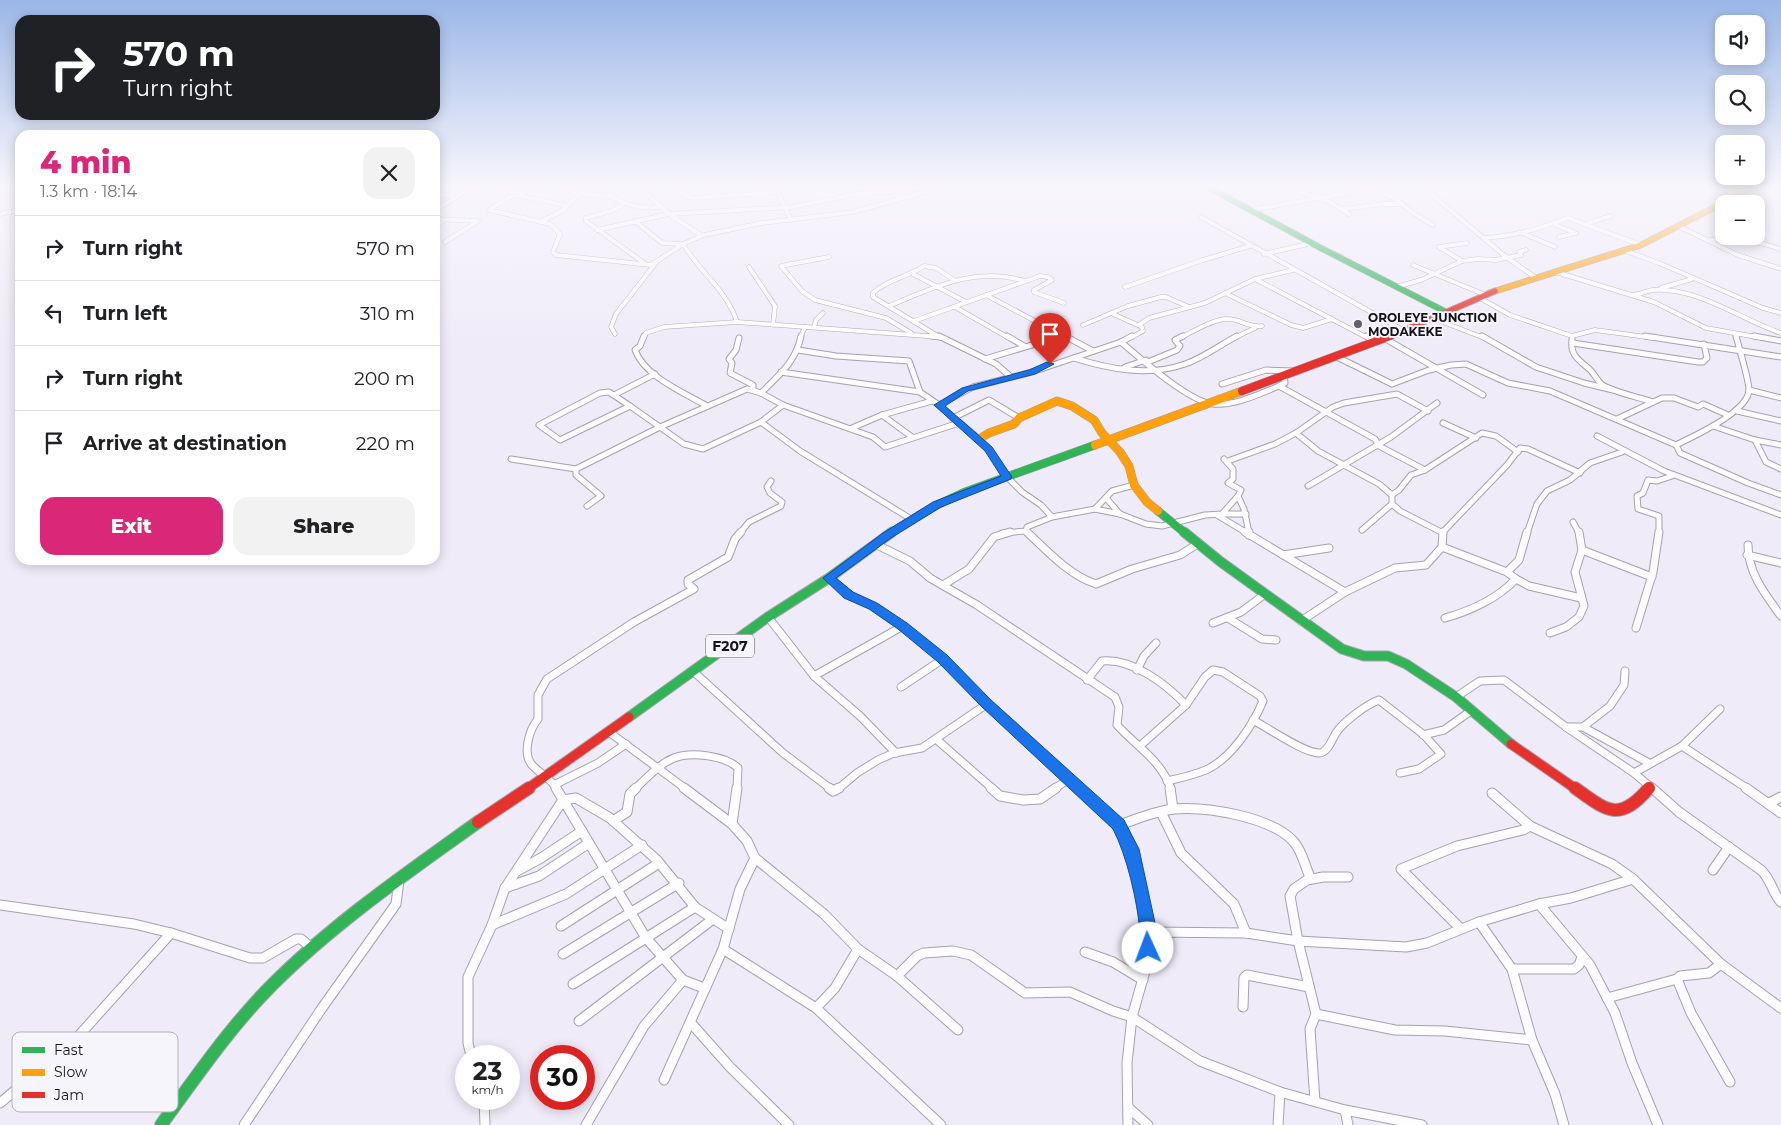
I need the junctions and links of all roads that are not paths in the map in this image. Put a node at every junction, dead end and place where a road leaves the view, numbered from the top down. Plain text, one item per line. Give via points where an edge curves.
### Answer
1 (559, 240) edge
2 (612, 240) edge
3 (659, 240) edge
4 (691, 240) edge
5 (1242, 240) edge
6 (1307, 240) edge
7 (1486, 240) edge
8 (1538, 240) edge
9 (1630, 240) edge
10 (1650, 240) edge
11 (1709, 240) edge
12 (1751, 240) edge
13 (1312, 243) junction
14 (1467, 243) dead end
15 (682, 244) junction
16 (1641, 245) junction
17 (1250, 246) junction
18 (1554, 248) dead end
19 (1781, 249) edge
20 (1526, 250) dead end
21 (1622, 250) junction
22 (1264, 254) junction
23 (829, 257) dead end
24 (1506, 257) junction
25 (1462, 262) junction
26 (644, 263) junction
27 (655, 264) junction
28 (1413, 265) dead end
29 (749, 267) dead end
30 (1781, 269) edge
31 (1293, 270) junction
32 (1556, 272) junction
33 (913, 274) junction
34 (1432, 275) junction
35 (1536, 278) junction
36 (1254, 279) junction
37 (1693, 279) junction
38 (954, 280) junction
39 (1025, 281) junction
40 (1671, 286) junction
41 (936, 287) junction
42 (1125, 287) dead end
43 (1396, 287) junction
44 (1658, 290) junction
45 (1678, 292) junction
46 (1225, 293) junction
47 (986, 294) junction
48 (1410, 294) junction
49 (1634, 294) junction
50 (1481, 296) junction
51 (966, 302) junction
52 (1064, 303) dead end
53 (1423, 305) junction
54 (889, 306) junction
55 (955, 306) junction
56 (1189, 307) junction
57 (824, 313) dead end
58 (1442, 313) junction
59 (1781, 313) edge
60 (1113, 314) junction
61 (1332, 319) junction
62 (1425, 319) junction
63 (914, 321) junction
64 (737, 322) junction
65 (1139, 324) junction
66 (773, 325) junction
67 (1083, 325) dead end
68 (1262, 326) dead end
69 (806, 327) junction
70 (814, 327) junction
71 (1255, 328) junction
72 (1403, 330) junction
73 (1781, 333) edge
74 (615, 334) dead end
75 (1737, 334) junction
76 (915, 335) junction
77 (1063, 336) junction
78 (1572, 336) junction
79 (940, 337) junction
80 (739, 338) dead end
81 (1380, 339) junction
82 (1781, 340) edge
83 (1121, 342) junction
84 (1573, 343) junction
85 (1704, 344) junction
86 (1024, 346) junction
87 (798, 350) junction
88 (1738, 350) junction
89 (1093, 351) junction
90 (1335, 356) junction
91 (1781, 357) edge
92 (1074, 358) junction
93 (984, 359) junction
94 (1147, 361) junction
95 (1120, 369) junction
96 (1437, 369) junction
97 (1294, 371) junction
98 (781, 372) junction
99 (1158, 372) junction
100 (655, 374) junction
101 (1284, 374) junction
102 (1011, 377) junction
103 (1222, 384) dead end
104 (1279, 386) junction
105 (753, 390) junction
106 (1613, 390) junction
107 (1749, 390) junction
108 (920, 392) junction
109 (761, 393) junction
110 (614, 395) junction
111 (1483, 395) dead end
112 (1781, 398) edge
113 (932, 401) junction
114 (1653, 402) junction
115 (1437, 403) dead end
116 (1205, 404) junction
117 (783, 405) junction
118 (939, 405) junction
119 (630, 406) junction
120 (707, 406) junction
121 (1737, 410) junction
122 (1327, 411) junction
123 (1428, 411) junction
124 (882, 415) junction
125 (1728, 415) junction
126 (953, 418) junction
127 (1019, 418) junction
128 (1617, 419) junction
129 (1781, 421) edge
130 (761, 422) junction
131 (959, 423) junction
132 (1443, 423) dead end
133 (1713, 426) junction
134 (660, 427) junction
135 (852, 428) junction
136 (1296, 432) junction
137 (1597, 436) dead end
138 (912, 437) junction
139 (1476, 438) junction
140 (979, 439) junction
141 (1108, 439) junction
142 (1756, 440) junction
143 (1676, 444) junction
144 (1781, 445) edge
145 (1379, 446) junction
146 (1518, 452) junction
147 (1622, 452) junction
148 (511, 459) dead end
149 (1342, 464) junction
150 (576, 469) junction
151 (1781, 469) edge
152 (1425, 470) junction
153 (1580, 473) junction
154 (1673, 476) junction
155 (1007, 477) junction
156 (771, 481) dead end
157 (1134, 485) junction
158 (1308, 486) dead end
159 (1392, 495) junction
160 (1781, 495) edge
161 (1238, 496) junction
162 (1106, 498) junction
163 (1392, 504) junction
164 (587, 506) dead end
165 (1095, 509) junction
166 (1120, 514) junction
167 (1219, 514) junction
168 (1246, 514) junction
169 (1781, 515) edge
170 (1052, 517) junction
171 (912, 519) junction
172 (1573, 522) dead end
173 (1173, 523) junction
174 (1362, 530) dead end
175 (1026, 531) junction
176 (1443, 532) junction
177 (1249, 535) junction
178 (1199, 543) junction
179 (875, 544) junction
180 (1748, 545) dead end
181 (1442, 547) junction
182 (1330, 548) dead end
183 (1582, 550) junction
184 (1283, 555) junction
185 (1747, 555) junction
186 (1781, 563) edge
187 (1507, 572) junction
188 (1652, 577) junction
189 (829, 578) junction
190 (1516, 579) junction
191 (943, 585) junction
192 (1345, 592) junction
193 (1264, 594) junction
194 (1581, 598) junction
195 (1781, 616) edge
196 (768, 617) junction
197 (1228, 618) junction
198 (1445, 618) dead end
199 (1213, 622) dead end
200 (1301, 622) junction
201 (903, 626) junction
202 (1636, 628) dead end
203 (1550, 633) dead end
204 (1276, 640) dead end
205 (1156, 643) dead end
206 (943, 658) junction
207 (1137, 670) junction
208 (1625, 671) dead end
209 (694, 672) junction
210 (814, 676) junction
211 (1087, 680) junction
212 (901, 688) dead end
213 (1456, 697) junction
214 (987, 704) junction
215 (1186, 705) junction
216 (1472, 710) junction
217 (1720, 710) dead end
218 (1253, 720) junction
219 (1583, 727) junction
220 (1566, 728) junction
221 (609, 732) junction
222 (1423, 735) junction
223 (936, 739) junction
224 (626, 744) junction
225 (1140, 746) junction
226 (1682, 746) junction
227 (896, 753) junction
228 (1648, 763) junction
229 (656, 769) junction
230 (1400, 773) dead end
231 (1634, 774) junction
232 (547, 776) junction
233 (1070, 779) junction
234 (1167, 780) junction
235 (554, 784) junction
236 (1649, 788) junction
237 (1492, 793) dead end
238 (1781, 797) edge
239 (562, 800) junction
240 (1768, 803) junction
241 (1173, 809) junction
242 (1161, 812) junction
243 (1781, 813) edge
244 (613, 821) junction
245 (732, 824) junction
246 (1119, 825) junction
247 (1530, 826) junction
248 (582, 831) junction
249 (589, 843) junction
250 (642, 844) junction
251 (1729, 847) junction
252 (755, 858) junction
253 (659, 862) junction
254 (606, 869) junction
255 (1713, 870) dead end
256 (515, 872) junction
257 (1310, 877) junction
258 (1348, 877) dead end
259 (399, 879) junction
260 (1632, 879) junction
261 (679, 883) junction
262 (505, 888) junction
263 (618, 890) junction
264 (1781, 902) edge
265 (1539, 904) junction
266 (0, 905) edge
267 (695, 907) junction
268 (631, 912) junction
269 (713, 919) junction
270 (1479, 922) junction
271 (492, 926) junction
272 (561, 926) dead end
273 (1460, 928) junction
274 (729, 929) junction
275 (1149, 932) junction
276 (171, 933) junction
277 (1246, 933) junction
278 (646, 938) junction
279 (1298, 941) junction
280 (312, 948) junction
281 (723, 949) junction
282 (858, 949) junction
283 (1084, 952) dead end
284 (563, 954) dead end
285 (1582, 957) junction
286 (663, 958) junction
287 (1721, 964) junction
288 (1512, 969) junction
289 (897, 976) junction
290 (1677, 978) junction
291 (683, 980) junction
292 (1144, 980) junction
293 (573, 984) dead end
294 (1309, 987) junction
295 (704, 988) junction
296 (1607, 998) junction
297 (1243, 1007) dead end
298 (816, 1008) junction
299 (1781, 1008) edge
300 (1316, 1014) junction
301 (1132, 1017) junction
302 (579, 1021) dead end
303 (691, 1023) junction
304 (958, 1030) dead end
305 (82, 1032) edge
306 (1532, 1040) junction
307 (468, 1045) edge
308 (664, 1080) dead end
309 (1730, 1082) dead end
310 (1280, 1092) junction
311 (12, 1093) edge
312 (1315, 1101) junction
313 (178, 1102) edge
314 (0, 1103) edge
315 (1128, 1108) junction
316 (484, 1110) edge
317 (1345, 1110) junction
318 (170, 1112) edge
319 (161, 1125) edge
320 (244, 1125) edge
321 (485, 1125) edge
322 (586, 1125) edge
323 (789, 1125) edge
324 (941, 1125) edge
325 (1128, 1125) edge
326 (1148, 1125) edge
327 (1278, 1125) edge
328 (1348, 1125) edge
329 (1419, 1125) edge
330 (1564, 1125) edge
331 (1658, 1125) edge

1 - 26 street via 553,252 556,255
2 - 26 street
3 - 15 street
4 - 15 street
5 - 17 street
6 - 13 main road
7 - 24 street
8 - 18 street
9 - 16 street
10 - 16 main road, F207
11 - 30 street via 1738,255
12 - 19 street
13 - 22 street
13 - 43 main road
14 - 25 street via 1439,247
15 - 27 street
15 - 64 street via 721,291 735,312
16 - 21 main road, F207
17 - 22 street
17 - 42 street via 1211,255
20 - 24 street via 1519,252 1521,255
21 - 32 main road, F207
21 - 37 street
22 - 31 street
23 - 76 street via 781,266 802,291 815,300 886,318
24 - 25 street
24 - 35 street
25 - 34 street
26 - 27 street
27 - 74 street via 616,314 611,327
28 - 34 street
29 - 66 street via 776,306
31 - 36 street
31 - 72 street
32 - 35 main road, F207
32 - 49 street
33 - 38 street via 927,266
33 - 41 street
33 - 54 street via 875,290 875,299
34 - 43 street
34 - 50 street
35 - 50 main road, F207
36 - 46 street
36 - 61 street
37 - 40 street
37 - 59 street
38 - 39 street via 996,275
38 - 41 street
39 - 47 street
39 - 52 street via 1040,276 1052,279 1034,292
40 - 44 street
40 - 45 street
41 - 51 street
41 - 54 street
43 - 48 main road
44 - 45 street
44 - 49 street
45 - 73 street via 1708,301
46 - 56 street
46 - 61 street via 1303,328
47 - 51 street
47 - 77 street
48 - 53 main road
48 - 58 main road
49 - 75 street via 1687,317 1701,327
50 - 58 main road, F207
50 - 58 main road, F207
50 - 78 street via 1510,315
51 - 55 street
53 - 58 main road
53 - 62 main road via 1429,314
54 - 63 street
55 - 63 street
55 - 86 street
56 - 60 street via 1161,297 1128,306
56 - 65 street
57 - 70 street
58 - 62 main road, F207
58 - 72 main road, F207
58 - 106 street via 1459,330 1478,334 1536,367
60 - 65 street
60 - 67 street
61 - 81 street
62 - 72 main road, F207
63 - 79 street
64 - 66 street
64 - 100 street via 683,324 650,330 635,350
65 - 83 street via 1143,332
66 - 69 street
68 - 71 street
69 - 70 street
69 - 87 street via 801,332
70 - 76 street
71 - 94 street via 1228,318 1221,319 1175,340 1180,346 1177,350
71 - 99 street via 1186,364
72 - 81 main road, F207
75 - 82 street
75 - 88 street
76 - 79 street
77 - 86 street
77 - 89 street
78 - 84 street
78 - 85 street via 1595,330
79 - 93 street
80 - 105 street via 729,359 732,364 730,373 753,385
81 - 90 main road, F207
81 - 96 street
83 - 89 street
83 - 94 street
84 - 85 street via 1698,362 1707,358
84 - 106 street via 1575,357 1602,385
85 - 88 street
86 - 93 street
87 - 98 street via 789,366
87 - 108 street via 909,361
88 - 91 street
88 - 107 street
89 - 92 street
90 - 96 street via 1392,384
90 - 97 main road, F207
92 - 95 street
92 - 102 street
93 - 102 street
94 - 95 street
94 - 99 street
95 - 99 street
96 - 111 street
96 - 128 street via 1462,363 1508,383 1550,390
97 - 101 main road, F207
97 - 103 street via 1280,368 1250,373
98 - 108 street
98 - 109 street
99 - 116 street
100 - 110 street
100 - 120 street
101 - 104 street via 1284,383
101 - 116 main road, F207
102 - 118 street via 965,390
104 - 116 street via 1235,402
104 - 122 street
105 - 109 street
105 - 120 street via 738,392
106 - 114 street
107 - 112 street
107 - 121 street via 1745,403
108 - 113 street
109 - 117 street
110 - 119 street
110 - 119 street via 600,393 539,425 560,440
113 - 118 street
113 - 124 street
114 - 125 street via 1674,398 1698,407 1703,404
114 - 128 street
115 - 123 street
116 - 141 main road, F207
117 - 130 street
117 - 135 street
118 - 126 street
119 - 134 street
120 - 134 street
121 - 125 street
121 - 129 street
122 - 123 street via 1344,403 1390,394 1404,397
122 - 136 street
122 - 145 street via 1375,439
123 - 145 street
124 - 135 street
124 - 138 street
125 - 133 street
126 - 127 street via 989,400
126 - 131 street
127 - 140 main road via 1014,424
127 - 141 main road via 1061,401 1094,420
128 - 143 street
130 - 134 street via 708,448 699,449 684,444
130 - 171 street via 800,451
131 - 138 street
131 - 140 street
132 - 139 street
133 - 142 street
133 - 143 street
134 - 150 street
135 - 138 street via 873,437 885,448
136 - 149 street
136 - 161 street via 1275,444 1226,460 1233,469 1233,479 1228,483 1241,490
137 - 147 street
139 - 146 street via 1482,433 1490,433
139 - 152 street
140 - 155 street
141 - 155 main road, F207
141 - 157 main road via 1129,466
142 - 144 street
142 - 151 street via 1763,460
143 - 160 street via 1680,453
145 - 149 street
145 - 152 street
146 - 153 street via 1520,448 1528,449
146 - 176 street
147 - 153 street via 1590,463
147 - 154 street
148 - 150 street
149 - 158 street
149 - 159 street via 1385,486
150 - 164 street via 576,475 601,496
152 - 159 street via 1411,475
153 - 187 street via 1547,491 1537,504 1519,560
154 - 169 street
154 - 188 street via 1648,480 1643,492 1637,496 1638,509 1659,516 1660,532
155 - 170 street
155 - 171 main road, F207 via 966,492
156 - 232 street via 767,487 782,502 781,506 749,522 735,539 728,557 688,580 694,589 634,622 547,680 538,695 538,719 532,726 527,749 532,766
157 - 162 street via 1112,491
157 - 173 main road via 1147,502
159 - 163 street
161 - 167 street
161 - 168 street
162 - 165 street
162 - 166 street
163 - 174 street
163 - 176 street
165 - 166 street
165 - 170 street
166 - 173 street via 1146,524 1162,526
167 - 168 street
167 - 173 street
167 - 177 street
168 - 177 street
170 - 175 street via 1034,523
171 - 179 main road, F207
172 - 183 street via 1580,534
173 - 178 main road
175 - 178 street via 1066,567 1096,584 1143,565 1182,555
175 - 191 street via 995,536 985,544 972,566
176 - 181 street
177 - 184 street
178 - 193 main road
179 - 189 main road, F207
179 - 191 street via 910,561
180 - 185 street
181 - 187 street
181 - 192 street via 1426,565 1395,568
182 - 184 street
183 - 188 street
183 - 194 street via 1575,572
184 - 192 street
185 - 186 street
185 - 195 street via 1764,592
187 - 190 street
188 - 202 street
189 - 196 main road, F207
189 - 201 street via 848,595 873,606
190 - 194 street via 1529,586
190 - 198 street via 1511,586 1478,605
191 - 211 street via 978,605
192 - 200 street
193 - 197 street via 1255,604
193 - 200 main road
194 - 203 street via 1584,606 1579,617
196 - 209 main road, F207
196 - 210 street
197 - 199 street
197 - 204 street via 1262,638
200 - 213 main road via 1351,654 1398,659
201 - 206 street
201 - 210 street
205 - 207 street
206 - 212 street
206 - 214 street
207 - 211 street via 1107,659
207 - 215 street
208 - 219 street via 1624,685 1610,706
209 - 221 main road, F207
209 - 227 street via 783,753 833,791 859,770
210 - 227 street
211 - 225 street via 1114,697 1118,707 1117,725
213 - 216 main road
213 - 220 street via 1480,681 1504,680
214 - 223 street
214 - 233 street
215 - 218 street via 1204,677 1217,670 1260,696 1262,705
215 - 225 street
216 - 222 street via 1451,727
216 - 236 main road via 1510,743 1603,808 1622,811 1637,802
217 - 226 street
218 - 222 street via 1304,749 1320,753 1325,751 1337,732 1379,700
218 - 234 street via 1229,751 1212,766 1193,775
219 - 220 street
219 - 228 street
220 - 231 street
221 - 224 street
221 - 232 main road, F207
222 - 230 street via 1441,754 1419,769
223 - 227 street via 914,751
223 - 233 street via 1000,796 1040,799
224 - 229 street
224 - 235 street
225 - 234 street via 1153,757
226 - 228 street
226 - 240 street
228 - 231 street
229 - 244 street via 630,794 627,812
229 - 245 street
229 - 245 street via 680,756 712,756 732,762 738,768 739,776
231 - 236 street
232 - 235 street
232 - 259 main road, F207
233 - 246 street
234 - 241 street
235 - 239 street
236 - 251 street
237 - 247 street
238 - 240 street
239 - 244 street via 576,798
239 - 248 street
239 - 256 street
240 - 243 street
241 - 242 street
241 - 257 street via 1214,810 1272,828 1294,842
242 - 246 street
242 - 277 street via 1181,853 1234,904
244 - 250 street
245 - 252 street via 747,841
246 - 275 street via 1131,849
247 - 260 street via 1612,864
247 - 273 street via 1457,846 1401,869
248 - 249 street
248 - 256 street
249 - 254 street
249 - 262 street via 541,875
250 - 253 street
250 - 254 street
251 - 255 street
251 - 264 street via 1769,877 1772,890
252 - 274 street via 740,889
252 - 282 street via 824,914
253 - 261 street
253 - 263 street
254 - 263 street
254 - 271 street via 566,894
256 - 262 street
257 - 258 street
257 - 279 street via 1292,889 1290,896
259 - 280 main road, F207
259 - 320 street via 396,904
260 - 265 street via 1571,898
260 - 287 street
261 - 267 street
261 - 268 street
262 - 271 street
263 - 268 street
263 - 272 street
265 - 270 street
265 - 285 street
266 - 276 street via 134,924
267 - 269 street
267 - 278 street
268 - 278 street
268 - 284 street
269 - 274 street
269 - 286 street
270 - 273 street
270 - 288 street
271 - 307 street via 468,977
273 - 279 street via 1427,944 1406,947
274 - 281 street
275 - 277 street
275 - 292 street
276 - 280 street via 257,959 296,939
276 - 305 street
277 - 279 street
278 - 286 street
278 - 293 street
279 - 294 street
280 - 313 main road, F207 via 272,985 226,1036
281 - 295 street
281 - 298 street
282 - 289 street
282 - 298 street via 843,978
283 - 292 street via 1113,962
285 - 288 street via 1574,969
285 - 296 street
286 - 291 street
286 - 302 street
287 - 290 street via 1708,973
287 - 299 street
288 - 306 street
289 - 301 street via 917,956 953,951 971,956 1024,993 1070,992
289 - 304 street
290 - 296 street
290 - 309 street
291 - 295 street
291 - 322 street via 644,1026
292 - 301 street
294 - 297 street via 1247,975 1244,978
294 - 300 street
295 - 303 street
296 - 331 street
298 - 324 street
300 - 306 street via 1395,1030 1446,1031
300 - 312 street via 1310,1029
301 - 310 street via 1200,1061
301 - 315 street via 1127,1063
303 - 308 street
303 - 323 street
306 - 330 street
310 - 312 street
310 - 327 street
311 - 314 street
312 - 317 street
315 - 325 street
315 - 326 street
316 - 321 street
317 - 328 street
317 - 329 street
318 - 319 main road, F207

